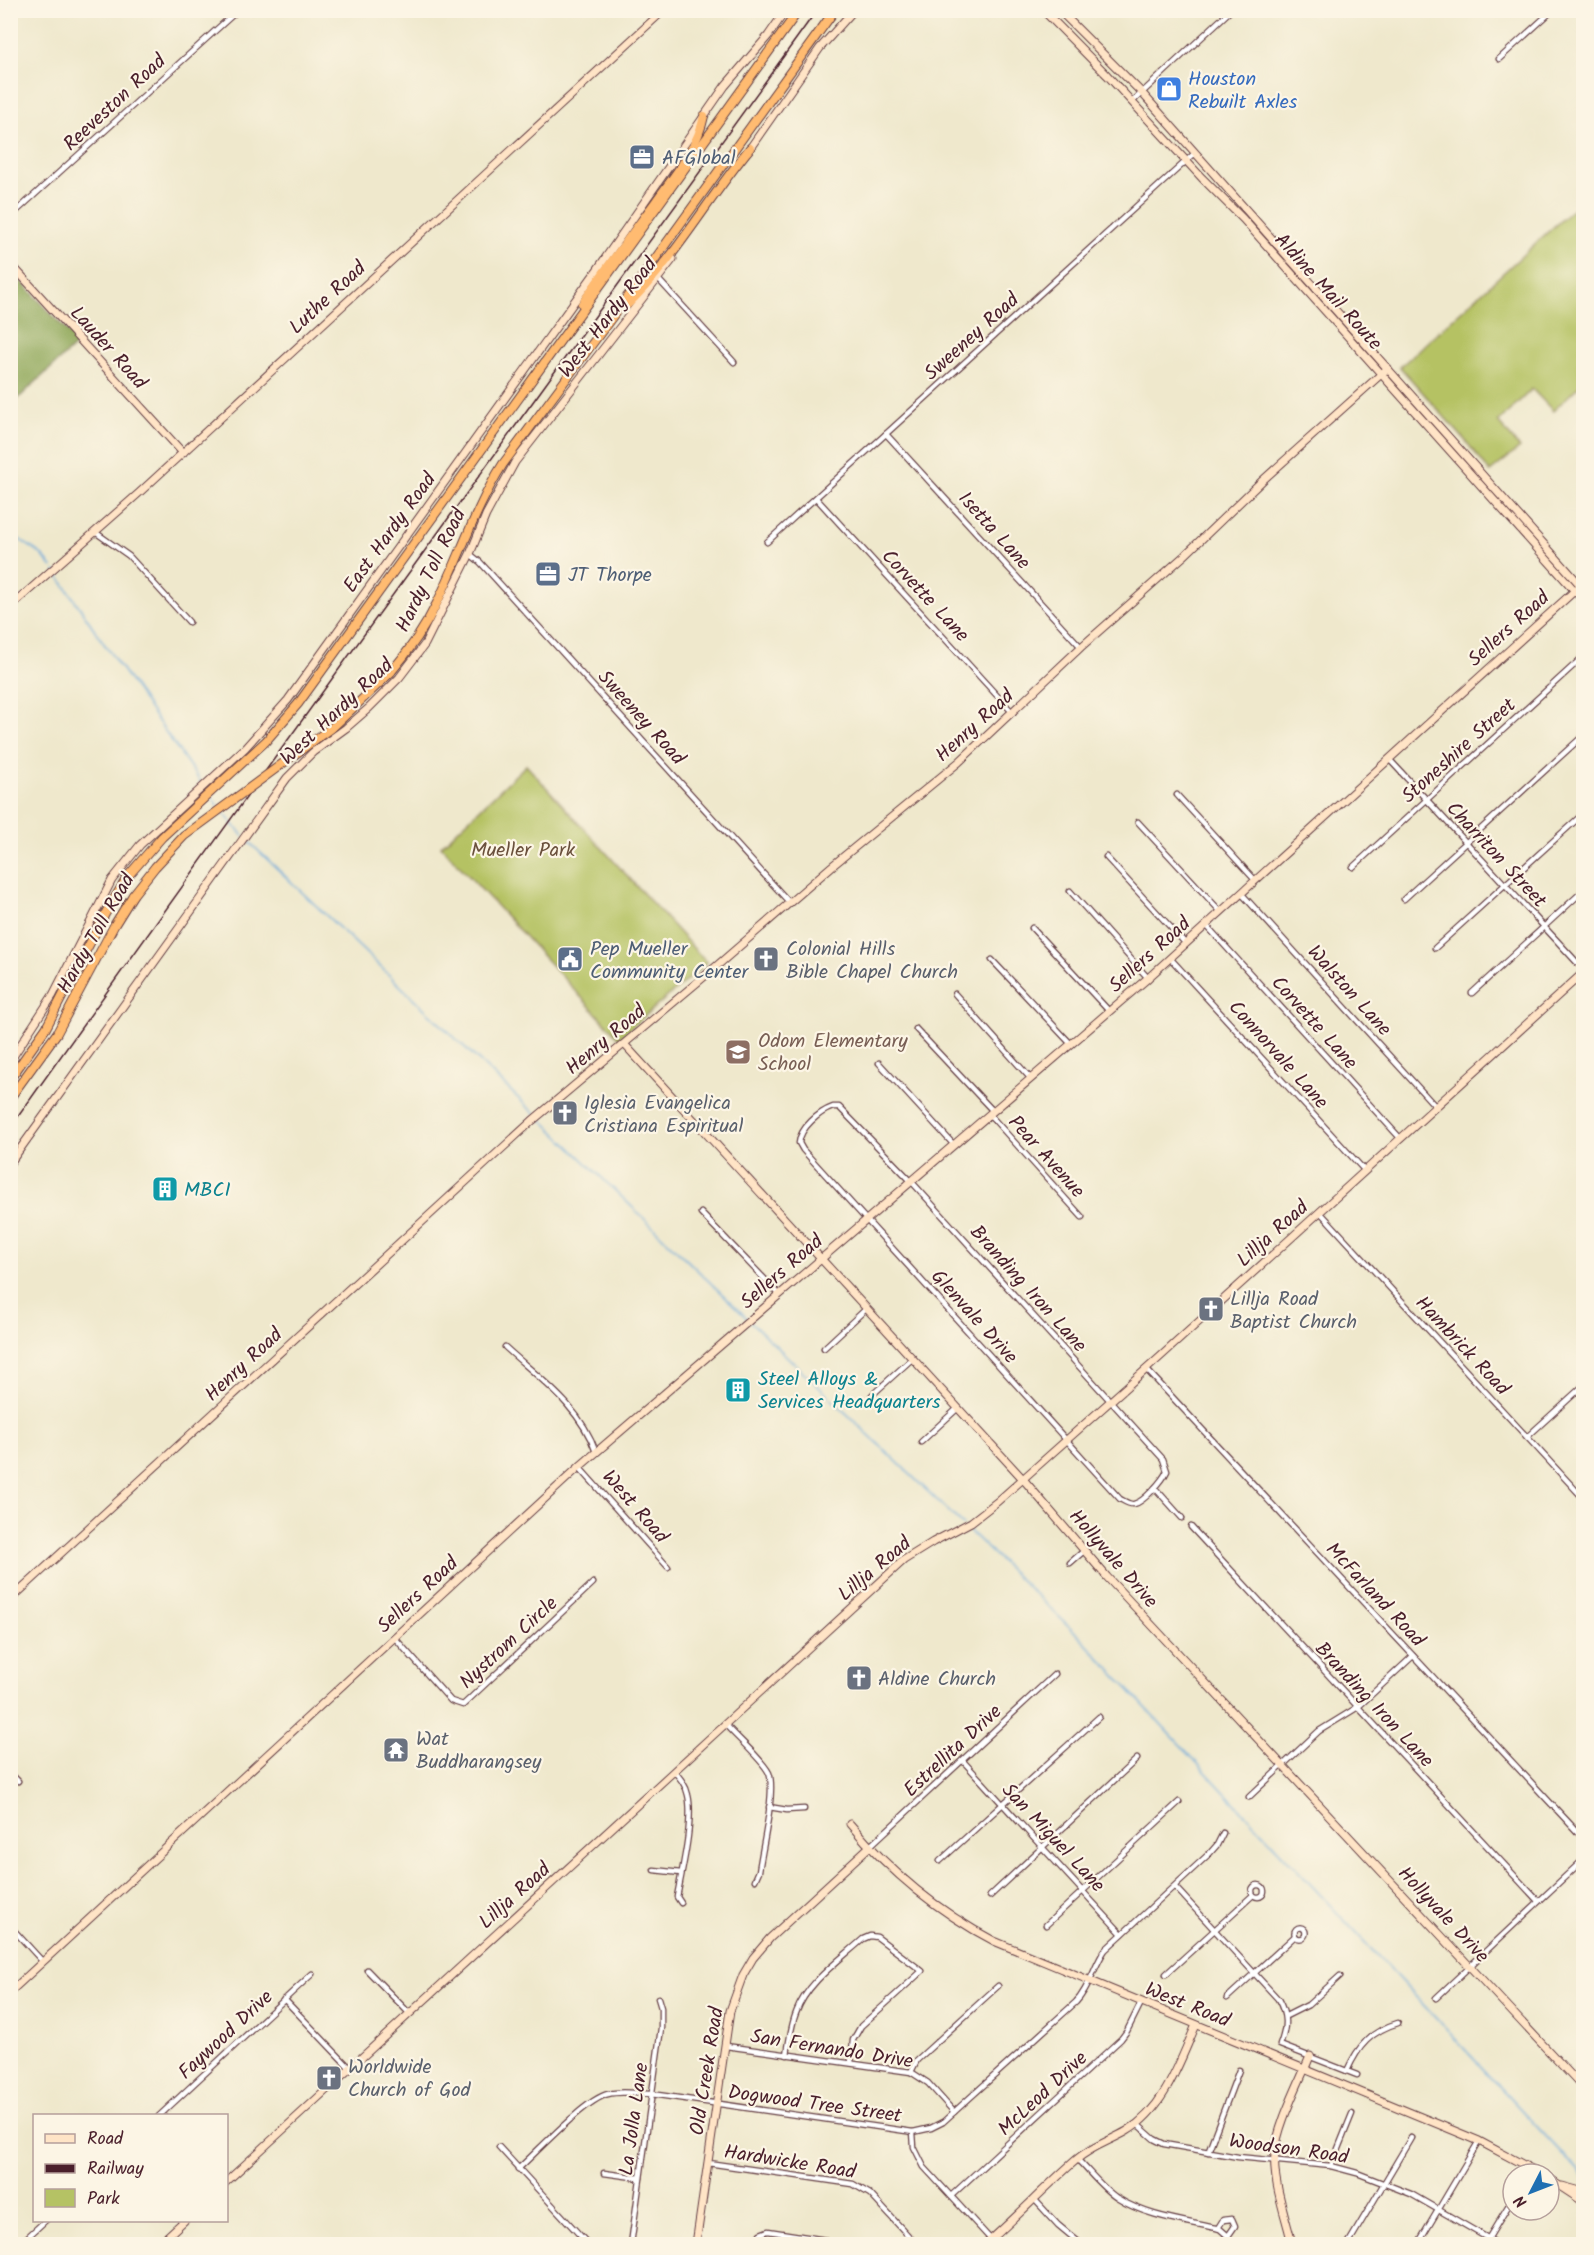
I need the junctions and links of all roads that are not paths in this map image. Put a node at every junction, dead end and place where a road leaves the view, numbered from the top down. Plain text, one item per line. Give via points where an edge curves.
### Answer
1 (238, 10) edge
2 (664, 10) edge
3 (800, 10) edge
4 (835, 10) edge
5 (848, 10) edge
6 (854, 10) edge
7 (1043, 10) edge
8 (1059, 10) edge
9 (1232, 10) edge
10 (1552, 10) edge
11 (785, 12) edge
12 (1085, 37) junction
13 (1077, 46) junction
14 (820, 48) junction
15 (1499, 59) dead end
16 (1142, 93) junction
17 (1132, 102) junction
18 (704, 116) junction
19 (750, 148) junction
20 (1195, 153) junction
21 (1187, 161) junction
22 (1217, 178) junction
23 (1210, 186) junction
24 (10, 217) edge
25 (1270, 237) junction
26 (1264, 243) junction
27 (10, 263) edge
28 (658, 279) junction
29 (1329, 302) junction
30 (1323, 308) junction
31 (607, 324) junction
32 (734, 362) dead end
33 (1388, 368) junction
34 (1382, 374) junction
35 (529, 382) junction
36 (886, 434) junction
37 (183, 453) junction
38 (1478, 476) junction
39 (816, 498) junction
40 (95, 532) junction
41 (767, 542) dead end
42 (470, 554) junction
43 (1580, 588) edge
44 (1584, 601) edge
45 (10, 607) edge
46 (189, 622) dead end
47 (1081, 647) junction
48 (1584, 656) edge
49 (1013, 713) junction
50 (1584, 735) edge
51 (1389, 759) junction
52 (1177, 795) dead end
53 (1426, 800) junction
54 (1584, 813) edge
55 (1138, 822) dead end
56 (1466, 842) junction
57 (1106, 857) dead end
58 (1353, 867) dead end
59 (1255, 880) junction
60 (1504, 884) junction
61 (1070, 891) dead end
62 (1584, 891) edge
63 (1241, 893) junction
64 (1404, 899) dead end
65 (789, 902) junction
66 (1221, 912) junction
67 (1206, 926) junction
68 (1543, 927) junction
69 (1032, 928) dead end
70 (1186, 944) junction
71 (1435, 948) dead end
72 (1170, 958) junction
73 (992, 960) dead end
74 (1584, 971) edge
75 (1148, 978) junction
76 (1472, 993) dead end
77 (955, 994) dead end
78 (1109, 1011) junction
79 (916, 1029) dead end
80 (625, 1044) junction
81 (1071, 1044) junction
82 (10, 1060) edge
83 (879, 1063) dead end
84 (1032, 1078) junction
85 (10, 1079) edge
86 (10, 1098) edge
87 (1436, 1107) junction
88 (991, 1113) junction
89 (814, 1120) joint
90 (1401, 1139) junction
91 (954, 1145) junction
92 (10, 1163) edge
93 (1365, 1171) junction
94 (911, 1181) junction
95 (701, 1212) dead end
96 (1320, 1212) junction
97 (1082, 1217) dead end
98 (867, 1220) junction
99 (821, 1258) junction
100 (778, 1294) junction
101 (867, 1308) junction
102 (505, 1347) dead end
103 (824, 1348) dead end
104 (913, 1358) junction
105 (1146, 1369) junction
106 (1584, 1385) edge
107 (872, 1395) dead end
108 (1111, 1400) junction
109 (958, 1408) junction
110 (1527, 1437) junction
111 (1067, 1440) junction
112 (921, 1442) dead end
113 (596, 1452) junction
114 (579, 1467) junction
115 (1023, 1479) junction
116 (1155, 1488) junction
117 (1584, 1499) edge
118 (1182, 1518) dead end
119 (1191, 1527) dead end
120 (1085, 1550) junction
121 (1070, 1563) dead end
122 (668, 1567) dead end
123 (593, 1583) dead end
124 (10, 1600) edge
125 (394, 1637) junction
126 (1413, 1656) junction
127 (1055, 1674) dead end
128 (1358, 1707) junction
129 (1099, 1717) dead end
130 (725, 1724) junction
131 (1137, 1759) dead end
132 (963, 1761) junction
133 (1282, 1765) junction
134 (674, 1771) junction
135 (10, 1773) edge
136 (18, 1781) dead end
137 (1249, 1797) dead end
138 (1179, 1802) dead end
139 (1004, 1804) junction
140 (769, 1807) junction
141 (804, 1809) dead end
142 (850, 1824) dead end
143 (1223, 1833) dead end
144 (1584, 1839) edge
145 (870, 1847) junction
146 (1043, 1847) junction
147 (1584, 1859) edge
148 (940, 1861) dead end
149 (654, 1870) dead end
150 (681, 1873) junction
151 (755, 1880) dead end
152 (1175, 1887) junction
153 (1084, 1890) junction
154 (1253, 1895) dead end
155 (990, 1896) dead end
156 (1538, 1901) junction
157 (681, 1903) dead end
158 (1046, 1924) dead end
159 (10, 1926) edge
160 (1214, 1930) junction
161 (1122, 1934) junction
162 (1295, 1936) dead end
163 (43, 1962) junction
164 (1470, 1967) junction
165 (367, 1970) dead end
166 (1255, 1973) junction
167 (312, 1974) dead end
168 (1166, 1974) dead end
169 (1340, 1976) dead end
170 (1089, 1982) junction
171 (998, 1986) dead end
172 (10, 1992) edge
173 (658, 1998) dead end
174 (1227, 1998) dead end
175 (1436, 1998) dead end
176 (284, 1999) junction
177 (1141, 2003) junction
178 (409, 2013) junction
179 (1286, 2016) junction
180 (1398, 2023) dead end
181 (1196, 2025) junction
182 (726, 2046) junction
183 (787, 2055) junction
184 (1310, 2056) junction
185 (851, 2063) junction
186 (350, 2068) junction
187 (1305, 2068) junction
188 (1239, 2070) dead end
189 (1347, 2071) junction
190 (911, 2072) junction
191 (1358, 2075) dead end
192 (1584, 2089) edge
193 (651, 2094) junction
194 (717, 2104) junction
195 (954, 2112) junction
196 (160, 2114) edge
197 (1352, 2114) dead end
198 (1137, 2124) junction
199 (913, 2132) junction
200 (1411, 2138) dead end
201 (1479, 2141) junction
202 (499, 2147) dead end
203 (1208, 2152) junction
204 (1077, 2159) junction
205 (1275, 2161) junction
206 (1518, 2162) edge
207 (708, 2163) junction
208 (1331, 2166) junction
209 (518, 2169) junction
210 (604, 2174) dead end
211 (640, 2178) junction
212 (228, 2180) edge
213 (1385, 2182) junction
214 (1561, 2185) edge
215 (1561, 2187) edge
216 (1584, 2192) edge
217 (951, 2196) junction
218 (1035, 2200) junction
219 (1584, 2202) edge
220 (1439, 2210) junction
221 (1501, 2218) edge
222 (44, 2222) edge
223 (183, 2222) edge
224 (1218, 2228) junction
225 (1228, 2236) junction
226 (1489, 2239) junction
227 (991, 2243) edge
228 (20, 2244) edge
229 (159, 2244) edge
230 (588, 2244) edge
231 (631, 2244) edge
232 (696, 2244) edge
233 (756, 2244) edge
234 (835, 2244) edge
235 (915, 2244) edge
236 (1081, 2244) edge
237 (1230, 2244) edge
238 (1292, 2244) edge
239 (1348, 2244) edge
240 (1418, 2244) edge
241 (1485, 2244) edge
242 (1498, 2244) edge

1 - 24 street, Reeveston Road
2 - 37 street, Luthe Road
3 - 35 highway, Hardy Toll Road
4 - 31 highway, Hardy Toll Road
5 - 14 street
6 - 14 street, West Hardy Road
7 - 13 street, Aldine Mail Route
8 - 12 street, Aldine Mail Route
9 - 16 street
10 - 15 street
11 - 18 street, East Hardy Road
12 - 13 street
12 - 16 street, Aldine Mail Route
13 - 17 street, Aldine Mail Route
14 - 19 street, West Hardy Road
16 - 17 street
16 - 20 street, Aldine Mail Route
17 - 21 street, Aldine Mail Route
18 - 35 highway via 691,149 670,181
18 - 82 street, East Hardy Road via 266,727 140,845 112,879 53,995
19 - 28 street, West Hardy Road
19 - 31 highway via 637,295
20 - 21 street, Sweeney Road
20 - 22 street, Aldine Mail Route
21 - 23 street, Aldine Mail Route
21 - 36 street, Sweeney Road
22 - 23 street
22 - 25 street, Aldine Mail Route
23 - 26 street, Aldine Mail Route
25 - 26 street
25 - 29 street, Aldine Mail Route
26 - 30 street, Aldine Mail Route
27 - 37 street, Lauder Road
28 - 32 street
28 - 42 street, West Hardy Road via 515,462
29 - 30 street
29 - 33 street, Aldine Mail Route
30 - 34 street, Aldine Mail Route
31 - 86 highway, Hardy Toll Road, bridge via 491,483 437,603 415,642 391,672 335,725 184,836 155,867 115,924 57,1033
33 - 34 street, Henry Road
33 - 38 street, Aldine Mail Route
34 - 38 street, Aldine Mail Route
34 - 47 street, Henry Road
35 - 85 highway, Hardy Toll Road via 298,704 266,741 151,848 128,876 46,1028
36 - 39 street, Sweeney Road
36 - 47 street, Isetta Lane
37 - 40 street, Luthe Road
38 - 43 street, Aldine Mail Route
39 - 41 street, Sweeney Road
39 - 49 street, Corvette Lane
40 - 45 street, Luthe Road
40 - 46 street via 129,556
42 - 65 street, Sweeney Road
42 - 92 street, West Hardy Road via 432,631 399,678 287,778
43 - 44 street, Aldine Mail Route
43 - 51 street, Sellers Road
47 - 49 street, Henry Road
48 - 53 street, Stoneshire Street
49 - 65 street, Henry Road
50 - 56 street
51 - 53 street, Charriton Street
51 - 59 street, Sellers Road
52 - 59 street
53 - 56 street, Charriton Street
53 - 58 street, Stoneshire Street
54 - 60 street
55 - 66 street
56 - 60 street, Charriton Street
56 - 64 street
57 - 70 street
59 - 63 street, Sellers Road
60 - 68 street, Charriton Street
60 - 71 street
61 - 75 street
62 - 68 street
63 - 66 street, Sellers Road
63 - 87 street, Walston Lane
65 - 80 street, Henry Road
66 - 67 street, Sellers Road
67 - 70 street, Sellers Road
67 - 90 street, Corvette Lane
68 - 74 street, Charriton Street
68 - 76 street
69 - 78 street
70 - 72 street, Sellers Road
72 - 75 street, Sellers Road
72 - 93 street, Connorvale Lane
73 - 81 street
74 - 87 street, Lillja Road
75 - 78 street, Sellers Road
77 - 84 street
78 - 81 street, Sellers Road
79 - 88 street, Pear Avenue
80 - 99 street, Hollyvale Drive
80 - 124 street, Henry Road via 532,1121
81 - 84 street, Sellers Road
83 - 91 street
84 - 88 street, Sellers Road
87 - 90 street, Lillja Road
88 - 91 street, Sellers Road
88 - 97 street, Pear Avenue
89 - 94 street, Branding Iron Lane via 825,1110 839,1107
89 - 98 street, Glenvale Drive via 802,1132 799,1143
90 - 93 street, Lillja Road
91 - 94 street, Sellers Road
93 - 96 street, Lillja Road
94 - 98 street, Sellers Road
94 - 108 street, Branding Iron Lane
95 - 100 street
96 - 105 street, Lillja Road
96 - 110 street, Hambrick Road
98 - 99 street, Sellers Road
98 - 111 street, Glenvale Drive
99 - 100 street, Sellers Road
99 - 101 street, Hollyvale Drive
100 - 113 street, Sellers Road
101 - 103 street
101 - 104 street, Hollyvale Drive
102 - 113 street, West Road via 554,1389 575,1413
104 - 107 street
104 - 109 street, Hollyvale Drive
105 - 108 street, Lillja Road
105 - 126 street, McFarland Road
106 - 110 street
108 - 111 street, Lillja Road
108 - 116 street, Branding Iron Lane via 1166,1463 1167,1471
109 - 112 street
109 - 115 street, Hollyvale Drive
110 - 117 street, Hambrick Road
111 - 115 street, Lillja Road
111 - 116 street, Glenvale Drive via 1120,1499 1136,1504
113 - 114 street, Sellers Road
114 - 122 street, West Road
114 - 125 street, Sellers Road
115 - 120 street, Hollyvale Drive
115 - 130 street, Lillja Road via 969,1524 910,1554
116 - 118 street
119 - 128 street, Branding Iron Lane
120 - 121 street
120 - 133 street, Hollyvale Drive
123 - 125 street, Nystrom Circle via 463,1705 452,1701
125 - 163 street, Sellers Road
126 - 128 street
126 - 144 street, McFarland Road
127 - 132 street, Estrellita Drive
128 - 133 street via 1319,1731
128 - 156 street, Branding Iron Lane
129 - 139 street
130 - 134 street, Lillja Road
130 - 140 street via 769,1773
131 - 146 street
132 - 139 street, San Miguel Lane
132 - 145 street, Estrellita Drive
133 - 137 street
133 - 164 street, Hollyvale Drive
134 - 150 street via 689,1802
134 - 178 street, Lillja Road
135 - 136 street
138 - 153 street
139 - 146 street, San Miguel Lane
139 - 148 street
140 - 141 street
140 - 151 street
142 - 145 street, West Road
143 - 152 street, Dogwood Tree Street via 1217,1845
145 - 170 street, West Road via 919,1894 959,1922 1014,1951
145 - 182 street, Old Creek Road via 753,1958 730,2011
146 - 153 street, San Miguel Lane
146 - 155 street
147 - 156 street
149 - 150 street
150 - 157 street via 677,1897
152 - 160 street
152 - 161 street, Dogwood Tree Street
153 - 158 street
153 - 161 street, San Miguel Lane
154 - 160 street
156 - 164 street
159 - 163 street
160 - 166 street
160 - 168 street
161 - 170 street, Dogwood Tree Street via 1105,1950
162 - 166 street
163 - 172 street, Sellers Road
164 - 175 street
164 - 192 street, Hollyvale Drive
165 - 178 street
166 - 174 street
166 - 179 street via 1278,1999
167 - 176 street, Faywood Drive
169 - 179 street via 1308,2005
170 - 177 street, West Road
170 - 195 street, Dogwood Tree Street via 1076,2002
171 - 190 street via 917,2060
173 - 193 street, La Jolla Lane via 662,2028
176 - 186 street
176 - 196 street, Faywood Drive
177 - 181 street, West Road
177 - 217 street, McLeod Drive via 1121,2040
178 - 186 street, Lillja Road
179 - 184 street via 1280,2045
180 - 189 street via 1367,2039
181 - 187 street, West Road
181 - 198 street via 1165,2091
182 - 183 street, San Fernando Drive
182 - 194 street, Old Creek Road
183 - 185 street, San Fernando Drive
183 - 185 street via 796,2012 810,1988 863,1939 877,1937 922,1971 861,2026 853,2040
184 - 187 street
184 - 189 street
185 - 190 street, San Fernando Drive
186 - 212 street, Lillja Road
187 - 201 street, West Road
187 - 205 street via 1278,2138
188 - 203 street
189 - 191 street
190 - 195 street, San Fernando Drive via 928,2083
193 - 194 street, Dogwood Tree Street
193 - 209 street, Dogwood Tree Street via 617,2092 589,2103
193 - 211 street, La Jolla Lane
194 - 199 street, Dogwood Tree Street
194 - 207 street, Old Creek Road
195 - 199 street, Dogwood Tree Street via 932,2128
197 - 208 street
198 - 203 street, Woodson Road via 1164,2144
198 - 204 street
199 - 217 street via 918,2156
200 - 213 street
201 - 206 street, West Road
201 - 220 street
202 - 209 street
203 - 205 street, Woodson Road
204 - 218 street
204 - 224 street via 1103,2187 1130,2205
205 - 208 street, Woodson Road
205 - 238 street
207 - 232 street, Old Creek Road
207 - 235 street, Hardwicke Road via 853,2184 870,2194
208 - 213 street, Woodson Road
209 - 230 street
210 - 211 street
211 - 231 street, La Jolla Lane
213 - 220 street, Woodson Road
213 - 239 street
214 - 216 street
215 - 219 street
217 - 227 street
218 - 227 street
218 - 236 street
220 - 226 street, Woodson Road
220 - 240 street
221 - 226 street
222 - 228 street
223 - 229 street
224 - 225 street
224 - 225 street via 1223,2220 1232,2219 1235,2226
225 - 237 street
226 - 241 street
226 - 242 street, Woodson Road
233 - 234 street via 760,2234 768,2231

